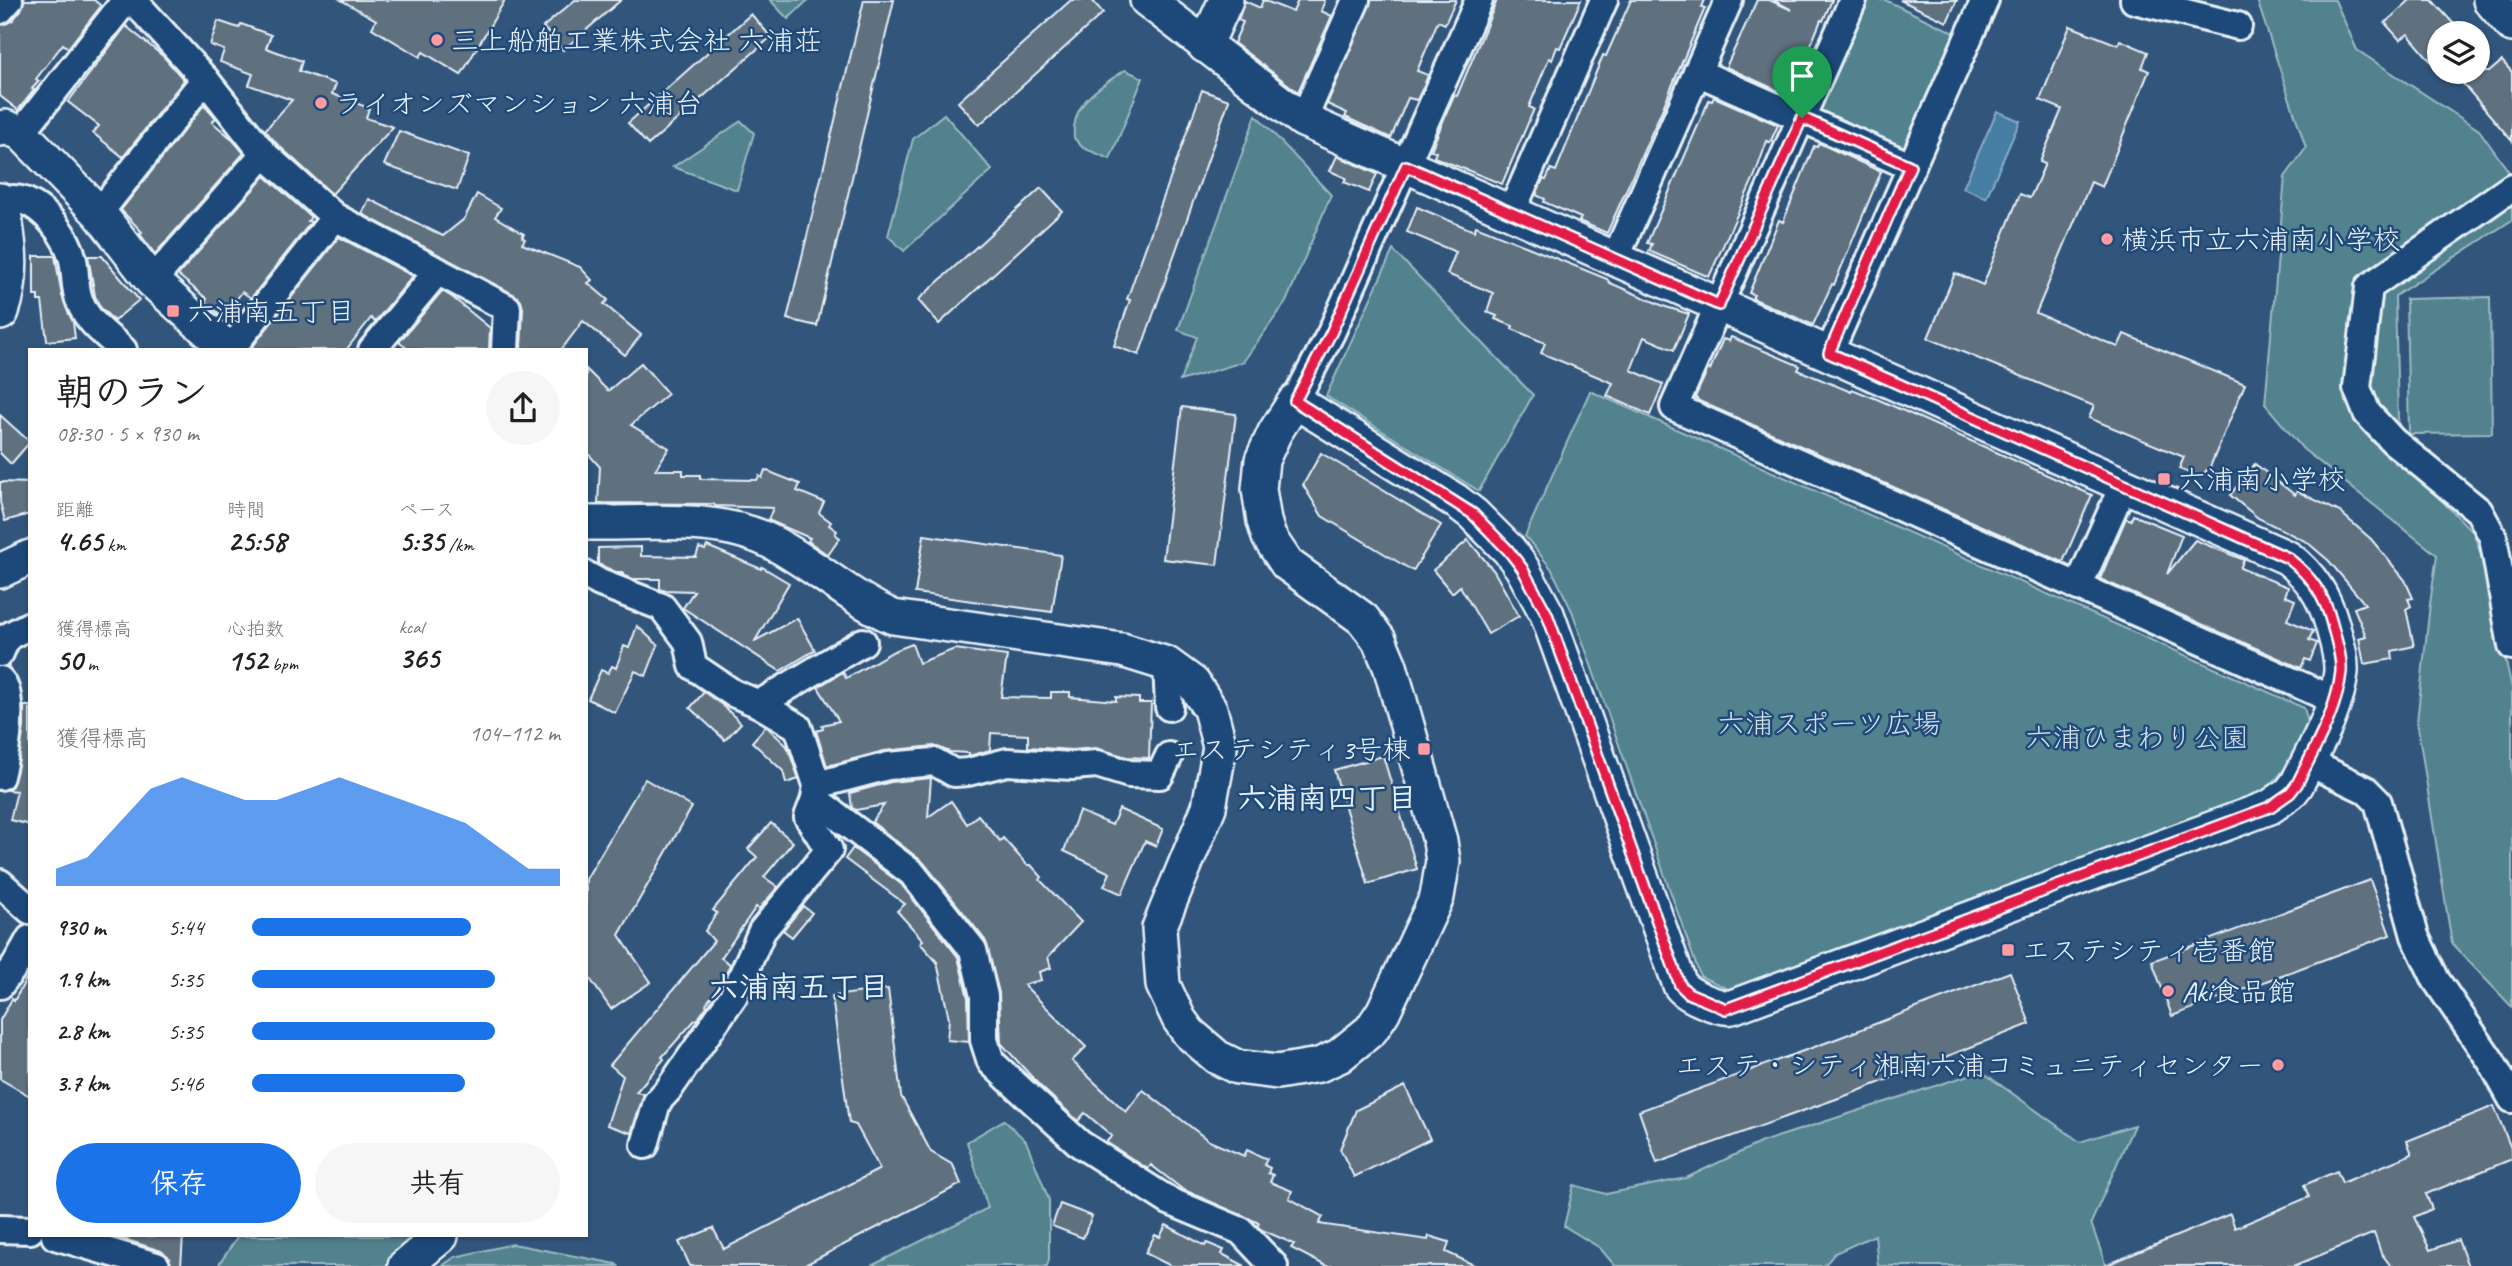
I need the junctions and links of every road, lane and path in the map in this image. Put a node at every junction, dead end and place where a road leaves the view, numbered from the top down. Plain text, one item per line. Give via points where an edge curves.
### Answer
1 (9, 0) edge
2 (126, 0) edge
3 (133, 0) edge
4 (1147, 0) edge
5 (1226, 0) edge
6 (1356, 0) edge
7 (1479, 0) edge
8 (1604, 0) edge
9 (1729, 0) edge
10 (1853, 0) edge
11 (1984, 0) edge
12 (2134, 0) edge
13 (2490, 0) edge
14 (0, 10) edge
15 (2512, 25) edge
16 (2238, 26) dead end
17 (1205, 46) junction
18 (1697, 72) junction
19 (205, 79) junction
20 (1802, 118) junction
21 (1303, 120) junction
22 (7, 127) edge
23 (264, 154) junction
24 (1406, 166) junction
25 (1910, 166) junction
26 (2512, 187) edge
27 (0, 202) edge
28 (99, 213) junction
29 (1511, 213) junction
30 (335, 217) junction
31 (1615, 259) junction
32 (438, 271) junction
33 (152, 281) junction
34 (1719, 305) junction
35 (0, 311) edge
36 (121, 348) edge
37 (227, 348) edge
38 (231, 348) edge
39 (374, 348) edge
40 (505, 348) edge
41 (1829, 353) junction
42 (1295, 401) junction
43 (2124, 484) junction
44 (588, 523) edge
45 (28, 558) edge
46 (0, 571) edge
47 (588, 576) edge
48 (2078, 587) junction
49 (28, 626) edge
50 (863, 642) dead end
51 (2512, 646) edge
52 (0, 653) edge
53 (1167, 664) junction
54 (0, 680) edge
55 (2334, 700) junction
56 (759, 704) junction
57 (1169, 707) dead end
58 (1168, 756) dead end
59 (2308, 762) junction
60 (0, 776) edge
61 (816, 792) junction
62 (0, 883) edge
63 (28, 908) edge
64 (28, 943) edge
65 (0, 985) edge
66 (2512, 1099) edge
67 (645, 1145) dead end
68 (0, 1229) edge
69 (28, 1230) edge
70 (58, 1237) edge
71 (440, 1237) edge
72 (156, 1266) edge
73 (405, 1266) edge
74 (1274, 1266) edge

1 - 14 street
2 - 22 street
3 - 19 street
4 - 17 street
5 - 17 street
6 - 21 street
7 - 24 street
8 - 29 street
9 - 18 street
10 - 20 street
11 - 25 street
12 - 16 street
13 - 15 street
17 - 21 street
18 - 20 street
18 - 31 street
19 - 23 street
19 - 28 street
20 - 25 street
20 - 34 street
21 - 24 street
22 - 28 street
23 - 30 street
23 - 33 street
24 - 29 street
24 - 42 street via 1331,333
25 - 41 street
26 - 51 street via 2369,287 2357,388 2367,413 2393,441 2479,511 2493,537
27 - 35 main road via 9,259
27 - 36 street via 11,198 36,207 61,234 72,257 80,303
28 - 33 street
29 - 31 street
30 - 32 street
30 - 38 street
31 - 34 street
32 - 39 street
32 - 40 street via 507,308
33 - 37 street
34 - 41 street
34 - 48 street via 1674,407
41 - 43 street
42 - 53 street via 1262,460 1259,489 1269,537 1287,564 1363,619 1385,652 1443,860 1437,897 1383,1012 1356,1044 1319,1065 1256,1071 1217,1057 1184,1026 1163,985 1159,928 1209,807 1220,747 1210,709 1193,683
42 - 59 street via 1455,501 1490,530 1522,568 1547,614 1680,985 1722,1007 2270,807 2290,793
43 - 48 street
43 - 55 street via 2272,550 2308,575 2323,598 2338,646 2341,672
44 - 53 street via 727,528 774,543 868,606 893,617 1122,650
45 - 46 street
47 - 56 street via 662,607 688,642 693,666
48 - 55 street
49 - 52 street via 7,637
50 - 56 street
53 - 57 street
54 - 60 street via 9,696
55 - 59 street
56 - 61 street via 799,726
58 - 61 street via 1160,775 1129,774 1097,764 1007,762 968,772 954,772 935,762 888,766
59 - 66 street via 2366,790 2378,802 2415,936 2437,980
61 - 67 street via 808,817 828,850 762,931 734,995 657,1102
61 - 74 street via 912,873 973,950 984,996 984,1040 991,1062 1080,1144 1169,1201 1241,1231
62 - 63 street
64 - 65 street
68 - 69 street
70 - 72 street
71 - 73 street

